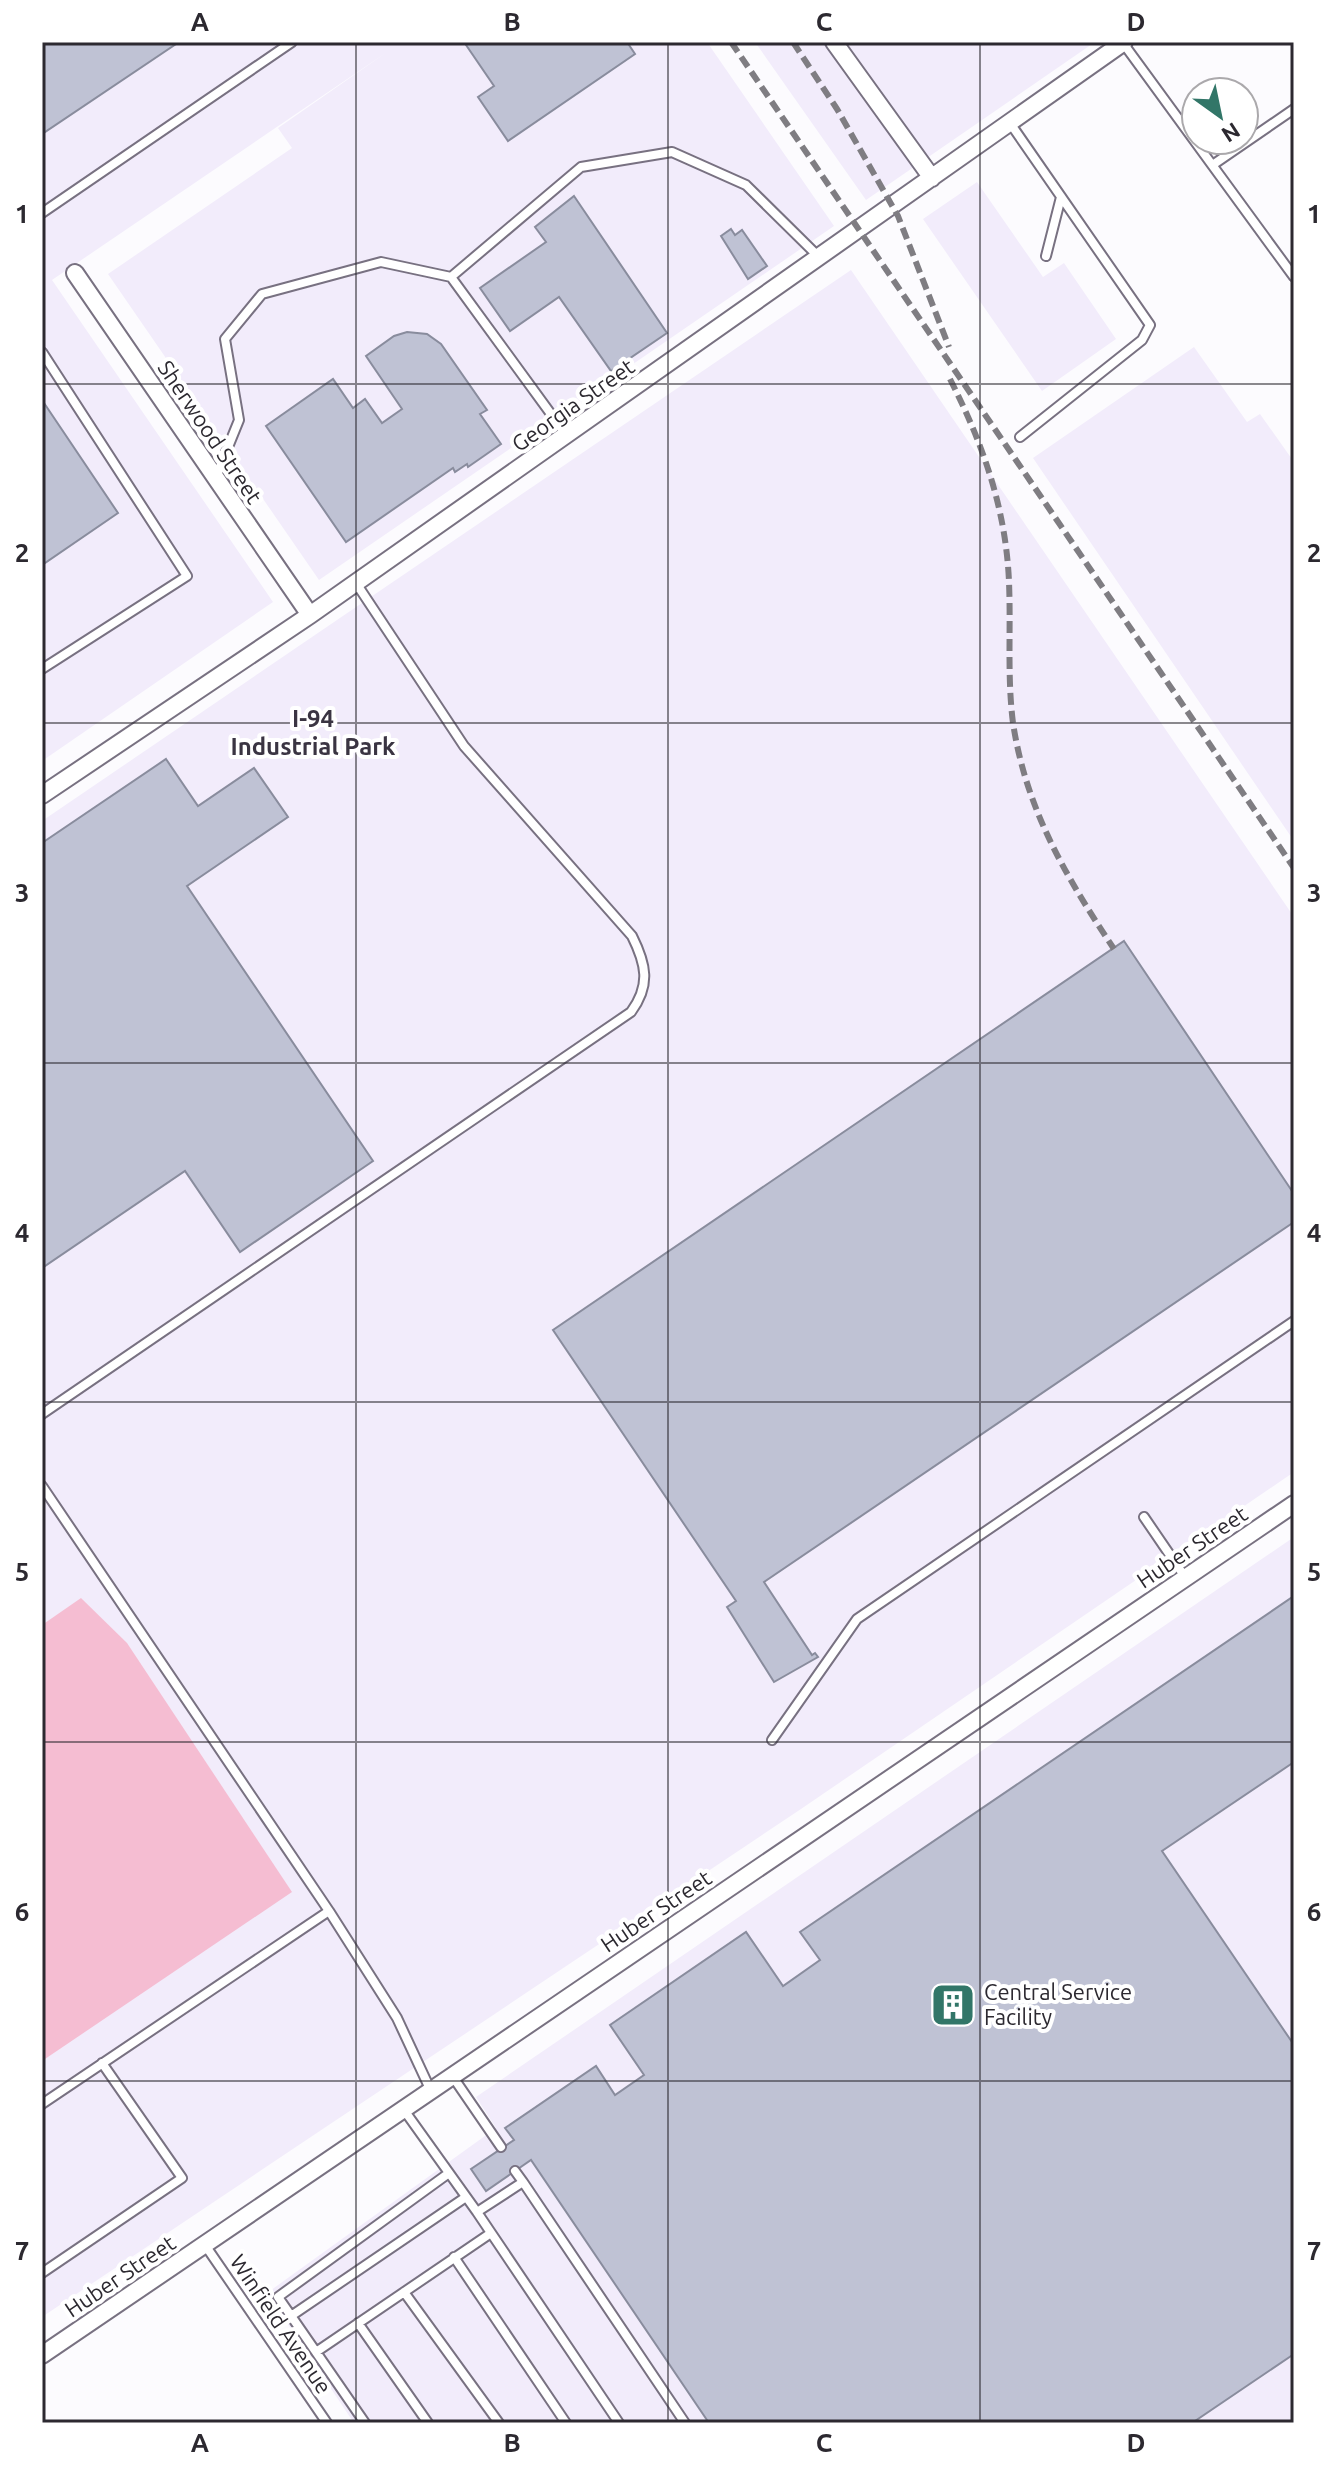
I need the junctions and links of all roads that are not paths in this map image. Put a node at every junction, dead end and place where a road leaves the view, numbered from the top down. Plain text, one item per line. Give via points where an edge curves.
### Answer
1 (292, 42) edge
2 (834, 42) edge
3 (1124, 42) edge
4 (1294, 109) edge
5 (1010, 123) junction
6 (1214, 164) junction
7 (932, 178) junction
8 (1061, 197) junction
9 (42, 213) edge
10 (1046, 256) dead end
11 (819, 258) junction
12 (75, 273) dead end
13 (451, 277) junction
14 (1294, 277) edge
15 (42, 352) edge
16 (567, 436) junction
17 (1020, 437) dead end
18 (215, 480) junction
19 (356, 583) junction
20 (310, 615) junction
21 (42, 669) edge
22 (42, 795) edge
23 (1294, 1321) edge
24 (42, 1414) edge
25 (42, 1486) edge
26 (1294, 1504) edge
27 (1144, 1517) dead end
28 (1185, 1578) junction
29 (772, 1740) dead end
30 (329, 1911) junction
31 (102, 2063) junction
32 (453, 2077) junction
33 (431, 2091) junction
34 (42, 2104) edge
35 (404, 2110) junction
36 (501, 2147) dead end
37 (515, 2171) dead end
38 (449, 2173) junction
39 (523, 2182) junction
40 (466, 2197) junction
41 (477, 2212) junction
42 (491, 2233) junction
43 (205, 2245) junction
44 (454, 2257) junction
45 (42, 2273) edge
46 (404, 2292) junction
47 (291, 2316) junction
48 (358, 2323) junction
49 (316, 2352) junction
50 (42, 2355) edge
51 (327, 2423) edge
52 (365, 2423) edge
53 (428, 2423) edge
54 (499, 2423) edge
55 (566, 2423) edge
56 (619, 2423) edge
57 (685, 2423) edge

1 - 9 lane
2 - 7 street
3 - 5 street, Georgia Street
3 - 6 lane
4 - 6 lane
5 - 7 street, Georgia Street
5 - 8 lane
6 - 14 lane
7 - 11 street, Georgia Street
8 - 10 lane
8 - 17 lane via 1150,325 1142,340
11 - 13 lane via 746,185 672,152 581,167
11 - 16 street, Georgia Street
12 - 18 street, Sherwood Street
13 - 16 lane
13 - 18 lane via 381,262 262,294 225,339 239,420
15 - 21 lane via 187,576
16 - 19 street, Georgia Street
18 - 20 street, Sherwood Street
19 - 20 street, Georgia Street
19 - 24 lane via 464,746 632,936 643,959 643,996 631,1012
20 - 22 street, Georgia Street
23 - 29 lane via 857,1619
25 - 30 lane
26 - 28 street, Huber Street
27 - 28 lane
28 - 32 street, Huber Street
30 - 31 lane
30 - 33 lane via 397,2018
31 - 34 lane
31 - 45 lane via 182,2178
32 - 33 street, Huber Street
32 - 36 lane
33 - 35 street, Huber Street
35 - 38 lane
35 - 43 street, Huber Street
37 - 39 lane
38 - 40 lane
38 - 47 lane via 278,2297
39 - 41 lane
39 - 57 lane
40 - 41 lane
40 - 47 lane
41 - 42 lane
42 - 44 lane
42 - 56 lane
43 - 50 street, Huber Street
43 - 51 lane, Winfield Avenue
44 - 46 lane
44 - 55 lane
46 - 48 lane
46 - 54 lane
47 - 49 lane
48 - 49 lane
48 - 53 lane
49 - 52 lane

